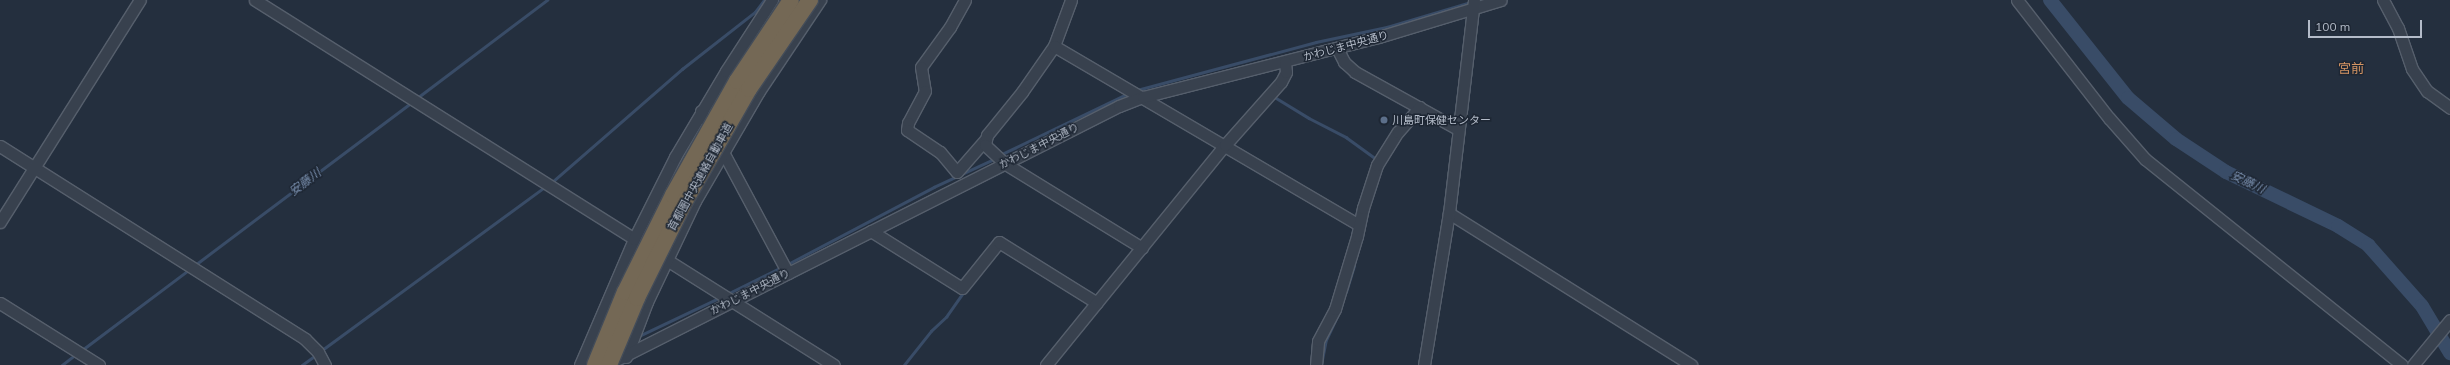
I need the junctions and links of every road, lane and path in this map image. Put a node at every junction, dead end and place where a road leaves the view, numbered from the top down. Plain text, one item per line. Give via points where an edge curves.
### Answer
1 (140, 0) edge
2 (255, 0) edge
3 (772, 0) edge
4 (791, 0) edge
5 (810, 0) edge
6 (820, 0) edge
7 (965, 0) edge
8 (1071, 0) edge
9 (1501, 0) edge
10 (2017, 0) edge
11 (2383, 0) edge
12 (1473, 5) edge
13 (1054, 46) junction
14 (1337, 48) junction
15 (1285, 62) junction
16 (1136, 93) junction
17 (1420, 107) junction
18 (2450, 108) edge
19 (701, 111) junction
20 (1458, 129) junction
21 (985, 140) junction
22 (1225, 145) junction
23 (0, 146) edge
24 (723, 151) junction
25 (999, 159) junction
26 (34, 168) junction
27 (1449, 213) junction
28 (0, 222) edge
29 (1358, 224) junction
30 (871, 231) junction
31 (634, 239) junction
32 (1142, 248) junction
33 (667, 260) junction
34 (788, 273) junction
35 (733, 301) junction
36 (0, 302) edge
37 (1097, 303) junction
38 (2450, 320) edge
39 (627, 354) junction
40 (99, 365) edge
41 (325, 365) edge
42 (580, 365) edge
43 (595, 365) edge
44 (606, 365) edge
45 (609, 365) edge
46 (622, 365) edge
47 (834, 365) edge
48 (1046, 365) edge
49 (1316, 365) edge
50 (1424, 365) edge
51 (1691, 365) edge
52 (2402, 365) edge
53 (2414, 365) edge

1 - 26 street
2 - 31 street
3 - 19 street
4 - 43 highway, 首都圏中央連絡自動車道, bridge via 737,81 676,188 625,292
5 - 45 highway, 首都圏中央連絡自動車道, bridge via 750,88 685,201 637,298
6 - 24 street via 759,90
7 - 21 street via 950,27 921,67 925,91 907,130 940,152 957,172
8 - 13 street
9 - 12 street, かわじま中央通り
10 - 52 street via 2125,137 2151,165
11 - 18 street via 2398,28 2412,69 2427,91
12 - 14 street, かわじま中央通り
12 - 20 street
13 - 16 street
13 - 21 street
14 - 15 street, かわじま中央通り
14 - 17 street via 1344,62 1355,72
15 - 16 street, かわじま中央通り
15 - 22 street via 1286,72 1281,82
16 - 22 street
16 - 25 street, かわじま中央通り via 1085,122
17 - 20 street
17 - 29 street via 1384,152
19 - 24 street
19 - 31 street
20 - 27 street
21 - 25 street via 987,149
22 - 29 street
22 - 32 street
23 - 26 street
24 - 33 street
24 - 34 street
25 - 30 street, かわじま中央通り
25 - 32 street
26 - 28 street
26 - 41 street via 305,339 318,352
27 - 50 street
27 - 51 street
29 - 49 street via 1358,236 1335,309 1318,342
30 - 34 street, かわじま中央通り
30 - 37 street via 962,288 999,242
31 - 42 street
32 - 37 street
33 - 35 street
33 - 39 street
34 - 35 street, かわじま中央通り
35 - 39 street, かわじま中央通り
35 - 47 street
36 - 40 street
37 - 48 street
38 - 53 street
39 - 44 street, かわじま中央通り
39 - 46 street

